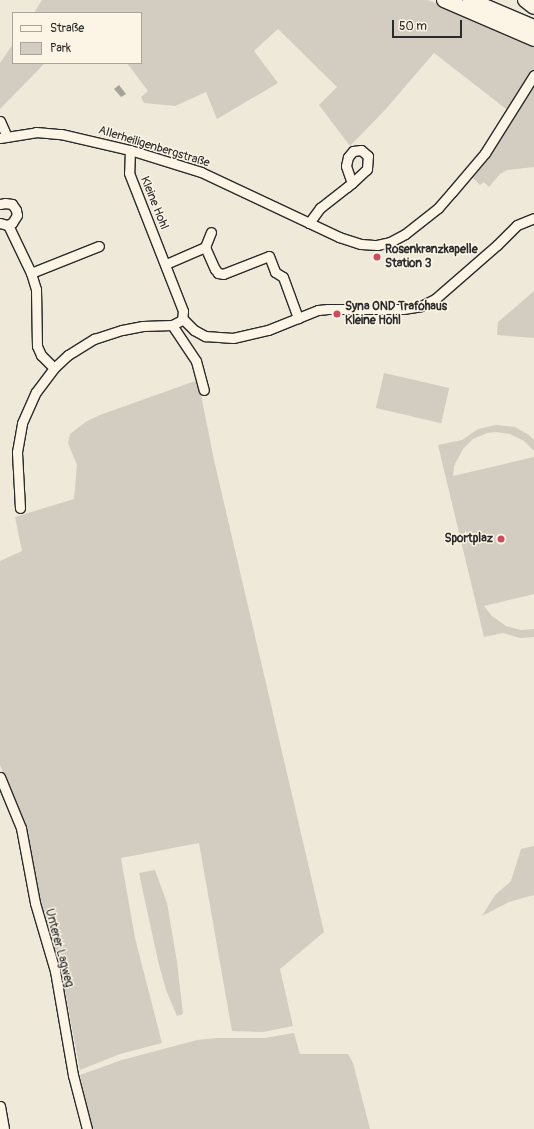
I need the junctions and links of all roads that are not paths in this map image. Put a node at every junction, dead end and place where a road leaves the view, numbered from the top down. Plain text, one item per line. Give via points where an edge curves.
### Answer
1 (444, 0) edge
2 (470, 0) edge
3 (525, 0) edge
4 (534, 7) edge
5 (504, 20) junction
6 (534, 27) edge
7 (534, 39) edge
8 (534, 75) edge
9 (0, 121) edge
10 (4, 138) edge
11 (130, 150) junction
12 (352, 182) dead end
13 (0, 204) edge
14 (534, 218) edge
15 (308, 223) junction
16 (4, 224) edge
17 (211, 232) dead end
18 (99, 246) dead end
19 (205, 247) junction
20 (166, 264) junction
21 (31, 272) junction
22 (298, 318) junction
23 (183, 319) junction
24 (172, 325) junction
25 (54, 368) junction
26 (204, 390) dead end
27 (20, 508) dead end
28 (0, 777) edge
29 (0, 1106) edge
30 (4, 1129) edge
31 (87, 1129) edge

1 - 5 highway
2 - 5 highway
3 - 4 highway
5 - 6 highway
5 - 7 highway
8 - 15 street, Allerheiligenbergstraße via 485,153 466,177 438,208 405,234 384,244 365,245
9 - 10 street
10 - 11 street, Allerheiligenbergstraße via 36,132 61,134
11 - 15 street, Allerheiligenbergstraße via 201,172
11 - 20 street, Kleine Hohl via 129,173
12 - 15 street via 320,208
13 - 16 street via 10,204 16,210 15,220
14 - 22 street via 517,225 429,303 403,309 328,309
16 - 21 street
17 - 19 street
18 - 21 street
19 - 20 street
19 - 22 street via 215,269 221,274 269,256 275,272 283,277
20 - 23 street, Kleine Hohl via 184,313
21 - 25 street via 36,289 37,346 41,355
22 - 23 street via 253,334 218,338 198,333
23 - 24 street
24 - 25 street via 143,326 94,339 68,355
24 - 26 street via 196,361
25 - 27 street via 36,392 22,423 17,451
28 - 31 street, Unterer Lagweg via 21,828 35,903 55,971 73,1075
29 - 30 street

